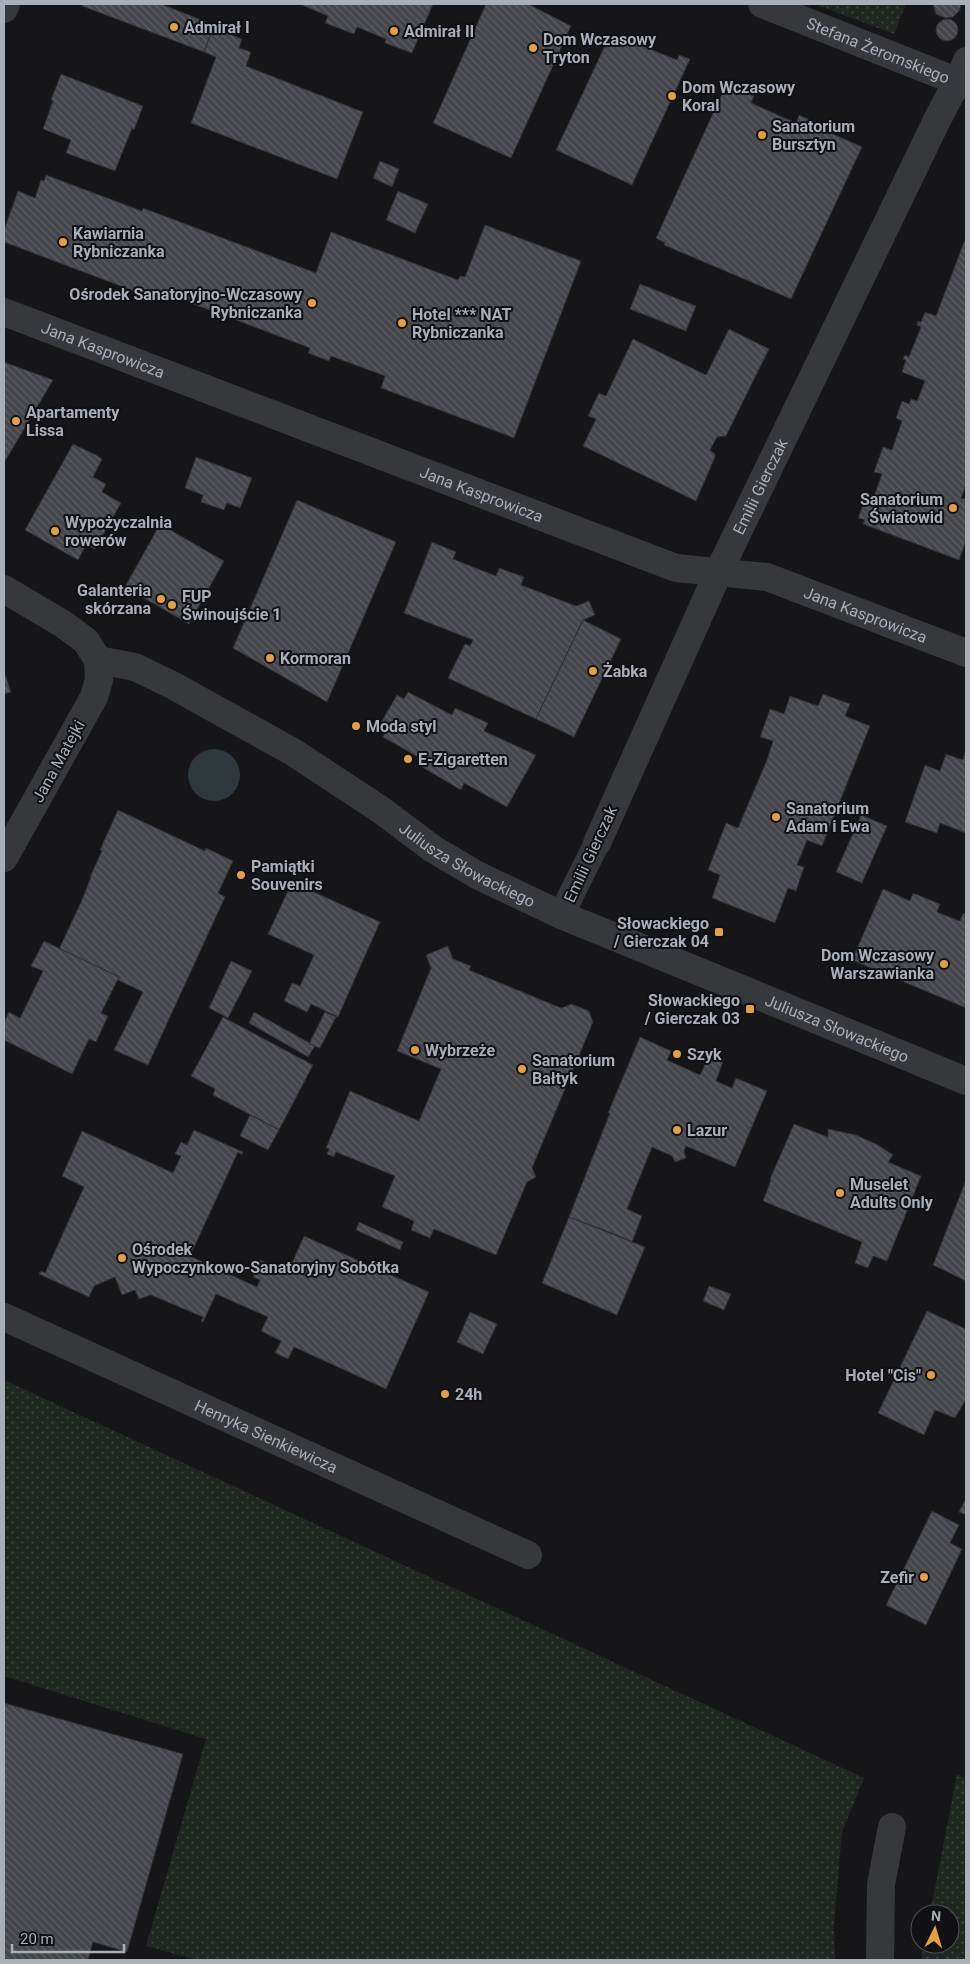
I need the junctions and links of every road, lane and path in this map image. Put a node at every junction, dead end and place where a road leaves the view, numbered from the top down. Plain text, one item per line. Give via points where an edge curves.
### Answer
1 (6, 4) edge
2 (762, 4) edge
3 (4, 9) edge
4 (963, 75) edge
5 (4, 312) edge
6 (719, 571) junction
7 (4, 589) edge
8 (966, 653) edge
9 (98, 660) junction
10 (597, 843) joint
11 (4, 858) edge
12 (561, 915) junction
13 (966, 1080) edge
14 (4, 1317) edge
15 (528, 1555) dead end
16 (892, 1827) dead end
17 (880, 1960) edge

1 - 3 street
2 - 4 street, Stefana Żeromskiego
4 - 6 street, Emilii Gierczak via 934,126
5 - 6 street, Jana Kasprowicza via 676,568
6 - 8 street, Jana Kasprowicza via 767,578
6 - 10 street, Emilii Gierczak
7 - 9 street via 86,640
9 - 11 street, Jana Matejki via 99,680 94,697
9 - 12 street, Juliusza Słowackiego via 135,667 191,695 293,752 441,854
10 - 12 street, Emilii Gierczak
12 - 13 street, Juliusza Słowackiego
14 - 15 street, Henryka Sienkiewicza
16 - 17 street via 881,1884

